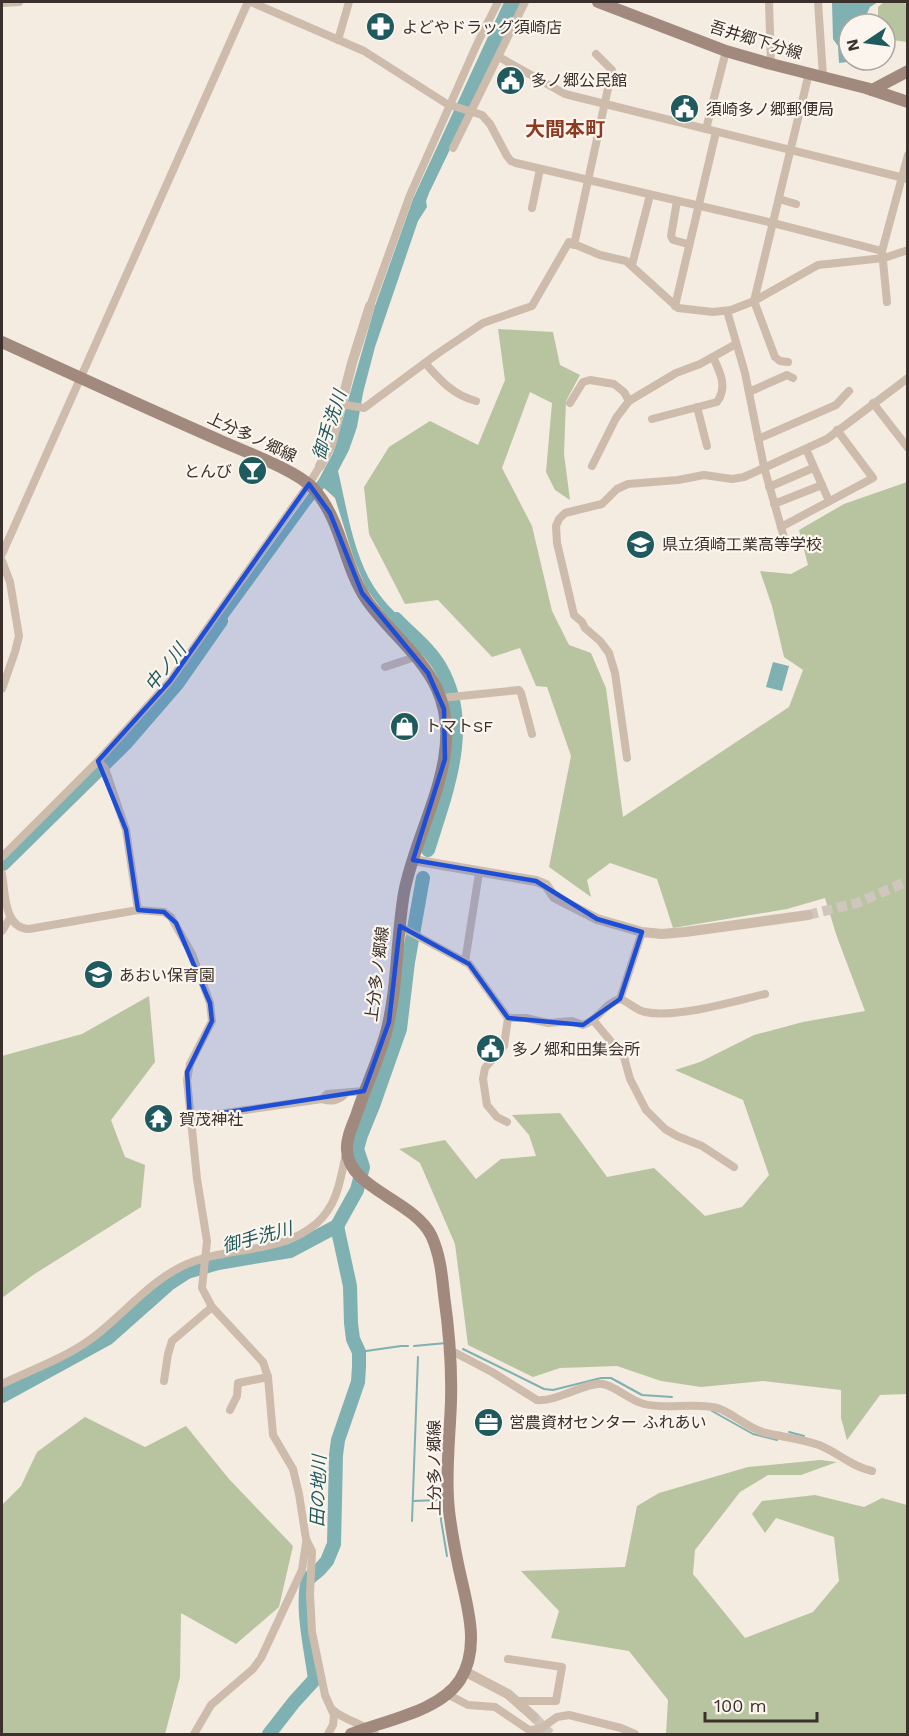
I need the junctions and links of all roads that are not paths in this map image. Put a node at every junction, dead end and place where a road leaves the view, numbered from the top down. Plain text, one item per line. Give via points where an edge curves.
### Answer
1 (3, 2) edge
2 (19, 2) edge
3 (250, 2) edge
4 (349, 2) edge
5 (498, 2) edge
6 (525, 2) edge
7 (598, 2) edge
8 (769, 2) edge
9 (818, 2) edge
10 (338, 40) junction
11 (726, 51) junction
12 (596, 54) dead end
13 (499, 57) junction
14 (771, 64) junction
15 (908, 70) edge
16 (809, 73) junction
17 (823, 76) junction
18 (872, 90) junction
19 (908, 102) edge
20 (606, 104) junction
21 (452, 106) junction
22 (470, 111) junction
23 (706, 129) junction
24 (716, 132) junction
25 (453, 148) dead end
26 (791, 150) junction
27 (908, 155) edge
28 (540, 169) junction
29 (904, 179) edge
30 (588, 180) junction
31 (650, 195) junction
32 (779, 199) junction
33 (677, 201) junction
34 (796, 204) dead end
35 (698, 205) junction
36 (532, 208) dead end
37 (773, 223) junction
38 (688, 244) junction
39 (574, 245) junction
40 (908, 250) edge
41 (883, 254) junction
42 (632, 266) junction
43 (754, 301) junction
44 (887, 302) dead end
45 (370, 306) joint
46 (675, 306) junction
47 (727, 311) junction
48 (2, 342) edge
49 (736, 344) junction
50 (713, 357) junction
51 (424, 363) junction
52 (788, 363) dead end
53 (79, 377) junction
54 (793, 378) dead end
55 (908, 378) edge
56 (849, 391) dead end
57 (749, 392) junction
58 (476, 401) dead end
59 (629, 401) junction
60 (570, 403) dead end
61 (873, 403) junction
62 (344, 404) junction
63 (697, 407) junction
64 (652, 419) dead end
65 (837, 430) junction
66 (758, 440) junction
67 (707, 446) dead end
68 (806, 448) junction
69 (908, 448) edge
70 (320, 466) joint
71 (592, 466) dead end
72 (764, 467) junction
73 (813, 468) junction
74 (822, 485) junction
75 (769, 487) junction
76 (314, 490) junction
77 (830, 501) junction
78 (774, 504) junction
79 (781, 528) junction
80 (785, 541) dead end
81 (2, 554) edge
82 (2, 561) edge
83 (415, 657) junction
84 (385, 667) dead end
85 (2, 689) edge
86 (444, 697) junction
87 (532, 734) dead end
88 (627, 758) dead end
89 (101, 764) junction
90 (2, 857) edge
91 (413, 860) junction
92 (479, 873) junction
93 (2, 874) edge
94 (138, 910) junction
95 (808, 915) tunnel mouth
96 (10, 918) junction
97 (403, 928) junction
98 (2, 932) edge
99 (642, 932) junction
100 (465, 962) junction
101 (765, 994) dead end
102 (620, 999) junction
103 (508, 1018) junction
104 (593, 1020) junction
105 (364, 1091) junction
106 (190, 1118) junction
107 (507, 1122) dead end
108 (347, 1150) junction
109 (734, 1167) dead end
110 (205, 1260) junction
111 (212, 1307) junction
112 (450, 1350) junction
113 (268, 1377) junction
114 (164, 1382) dead end
115 (2, 1384) edge
116 (230, 1410) dead end
117 (872, 1471) dead end
118 (306, 1539) junction
119 (508, 1659) dead end
120 (464, 1671) junction
121 (447, 1694) junction
122 (518, 1701) junction
123 (333, 1710) junction
124 (534, 1717) tunnel mouth
125 (371, 1731) edge
126 (194, 1734) edge
127 (328, 1734) edge
128 (351, 1734) edge
129 (635, 1734) edge

1 - 2 street
3 - 10 street
3 - 53 street
4 - 10 street
5 - 21 street
6 - 13 street
7 - 11 main road, 吾井郷下分線
8 - 14 street
9 - 17 street
10 - 21 street via 364,51
11 - 14 main road, 吾井郷下分線
11 - 23 street
12 - 20 street via 612,70
13 - 20 street via 560,92
13 - 22 street
14 - 16 main road, 吾井郷下分線
15 - 18 main road
16 - 17 main road, 吾井郷下分線
16 - 26 street
17 - 18 main road, 吾井郷下分線
18 - 19 main road, 吾井郷下分線
20 - 23 street
20 - 30 street
21 - 22 street
21 - 45 street via 410,195
22 - 25 street
22 - 28 street via 486,118 511,161
23 - 24 street
24 - 26 street
24 - 35 street
26 - 29 street
26 - 32 street
27 - 29 street
28 - 30 street
28 - 36 street
29 - 41 street
30 - 31 street
30 - 39 street
31 - 33 street
31 - 42 street
32 - 34 street
32 - 37 street
33 - 35 street
33 - 38 street via 671,237
35 - 37 street
35 - 38 street
37 - 41 street
37 - 43 street
38 - 46 street
39 - 42 street via 620,258
39 - 51 street via 569,242 532,306 488,321
40 - 41 street
41 - 43 street via 818,266
41 - 44 street
42 - 46 street
43 - 47 street
43 - 52 street via 775,357
45 - 62 street
46 - 47 street
47 - 49 street
48 - 53 main road, 上分多ノ郷線
49 - 50 street
49 - 57 street
50 - 59 street
50 - 63 street via 722,380 721,395 717,402
51 - 58 street via 457,395
51 - 62 street via 364,408
53 - 76 main road, 上分多ノ郷線 via 265,461
53 - 81 street
54 - 57 street via 787,375
55 - 61 street
56 - 66 street via 836,405
57 - 66 street
59 - 60 street via 614,384 590,380 583,382
59 - 71 street
61 - 65 street
61 - 69 street
62 - 70 street
63 - 64 street
63 - 67 street
65 - 68 street
65 - 77 street via 873,478
66 - 72 street
68 - 72 street
68 - 73 street
70 - 76 street
72 - 75 street
72 - 88 street via 738,479 704,475 628,484 602,504 572,511 559,519 555,532 570,604 574,615 609,653
73 - 74 street
73 - 75 street
74 - 77 street
74 - 78 street
75 - 78 street
76 - 83 main road, 上分多ノ郷線 via 337,527 362,593
76 - 89 street via 170,681
77 - 79 street
78 - 79 street
79 - 80 street
82 - 85 street via 10,582 19,636
83 - 84 street
83 - 86 main road, 上分多ノ郷線
86 - 87 street via 519,690
86 - 91 main road, 上分多ノ郷線 via 445,759
89 - 90 street
89 - 94 street via 126,830
91 - 92 street
91 - 97 main road, 上分多ノ郷線 via 405,888
92 - 99 street via 544,884 554,897 597,920
92 - 100 street
93 - 96 street
94 - 96 street via 29,929
94 - 106 street via 164,912 176,923 210,1003 212,1021 188,1072
95 - 99 street via 686,932
96 - 98 street
97 - 100 street
97 - 105 main road, 上分多ノ郷線 via 389,1022
99 - 102 street
100 - 103 street
101 - 102 street via 662,1014 643,1012
102 - 104 street via 612,1001
103 - 104 street via 583,1025
103 - 107 street via 504,1046 486,1068 483,1079 487,1105
104 - 109 street via 624,1058 642,1104 653,1118 665,1129
105 - 106 street
105 - 108 main road, 上分多ノ郷線
106 - 110 street via 207,1241
108 - 110 street via 336,1197 315,1225 268,1247
108 - 112 main road, 上分多ノ郷線 via 360,1177 417,1216 431,1235 440,1263
110 - 111 street via 202,1288
110 - 115 street via 185,1265 158,1282 89,1340
111 - 113 street via 262,1362
111 - 114 street via 172,1341
112 - 117 street via 537,1400 604,1384 644,1404 720,1410 758,1430 818,1445 857,1468
112 - 120 main road, 上分多ノ郷線 via 448,1492 470,1628
113 - 116 street via 238,1383
113 - 118 street via 273,1435 293,1470
118 - 123 street via 312,1551 312,1632 325,1695
118 - 126 street via 302,1570 261,1658 211,1705
119 - 122 street via 562,1667 556,1701
120 - 121 main road, 上分多ノ郷線
120 - 122 street
121 - 125 main road, 上分多ノ郷線
121 - 129 street via 468,1705 495,1707 530,1730 569,1715
122 - 124 street
123 - 125 street
123 - 127 street via 334,1720
125 - 128 main road, 上分多ノ郷線

